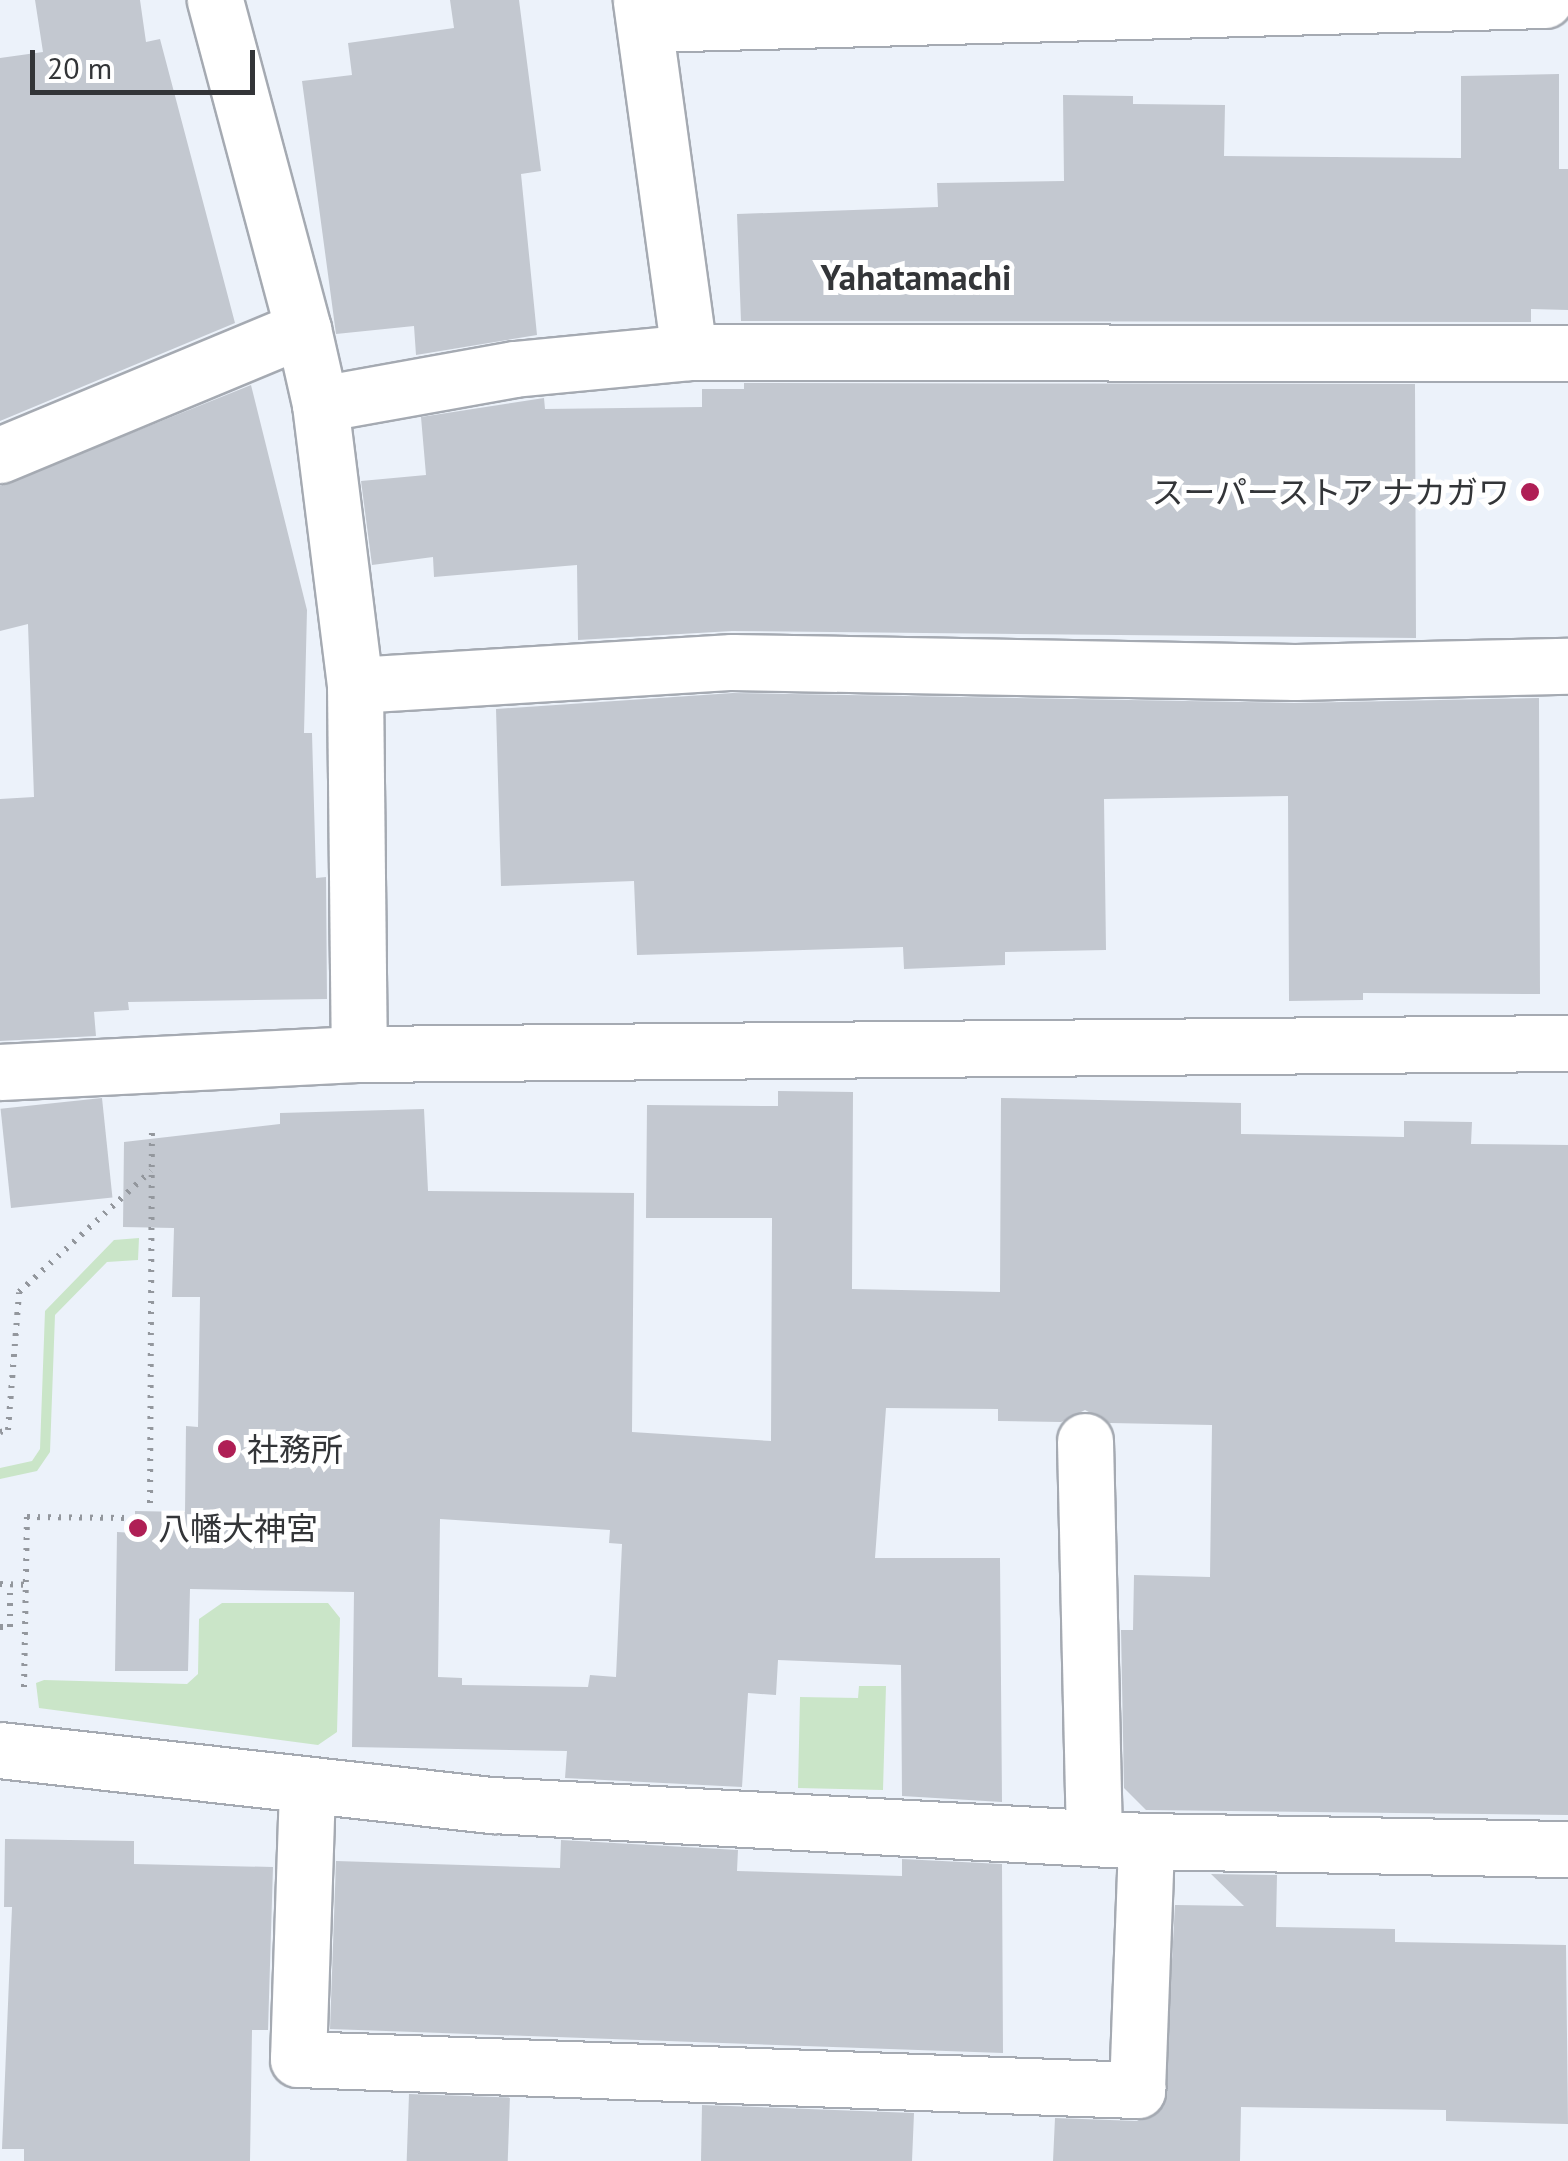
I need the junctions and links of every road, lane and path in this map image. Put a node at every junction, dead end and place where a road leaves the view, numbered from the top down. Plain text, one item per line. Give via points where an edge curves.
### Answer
1 (215, 0) edge
2 (1545, 0) edge
3 (644, 12) edge
4 (303, 329) junction
5 (689, 352) junction
6 (1568, 353) edge
7 (320, 404) junction
8 (0, 455) edge
9 (1568, 666) edge
10 (355, 686) junction
11 (1568, 1043) edge
12 (359, 1054) junction
13 (153, 1063) junction
14 (0, 1072) edge
15 (151, 1171) junction
16 (0, 1432) edge
17 (1085, 1441) dead end
18 (150, 1503) dead end
19 (130, 1518) dead end
20 (0, 1584) edge
21 (10, 1585) junction
22 (26, 1585) junction
23 (0, 1626) edge
24 (11, 1751) edge
25 (307, 1788) junction
26 (1120, 1839) junction
27 (1568, 1849) edge

1 - 4 street
2 - 3 street
3 - 5 street
4 - 7 street
4 - 8 street
5 - 6 street
5 - 7 street via 514,368
7 - 10 street
9 - 10 street via 1295,672 732,662
10 - 12 street
11 - 12 street
12 - 13 street
13 - 14 street
13 - 15 path
15 - 16 path via 19,1292 8,1430
15 - 18 path
17 - 26 street
19 - 22 path via 26,1517
20 - 21 path
21 - 22 path
21 - 23 path via 10,1627
22 - 24 path
24 - 25 street
25 - 26 street
25 - 26 street via 298,2059 1137,2090
26 - 27 street

